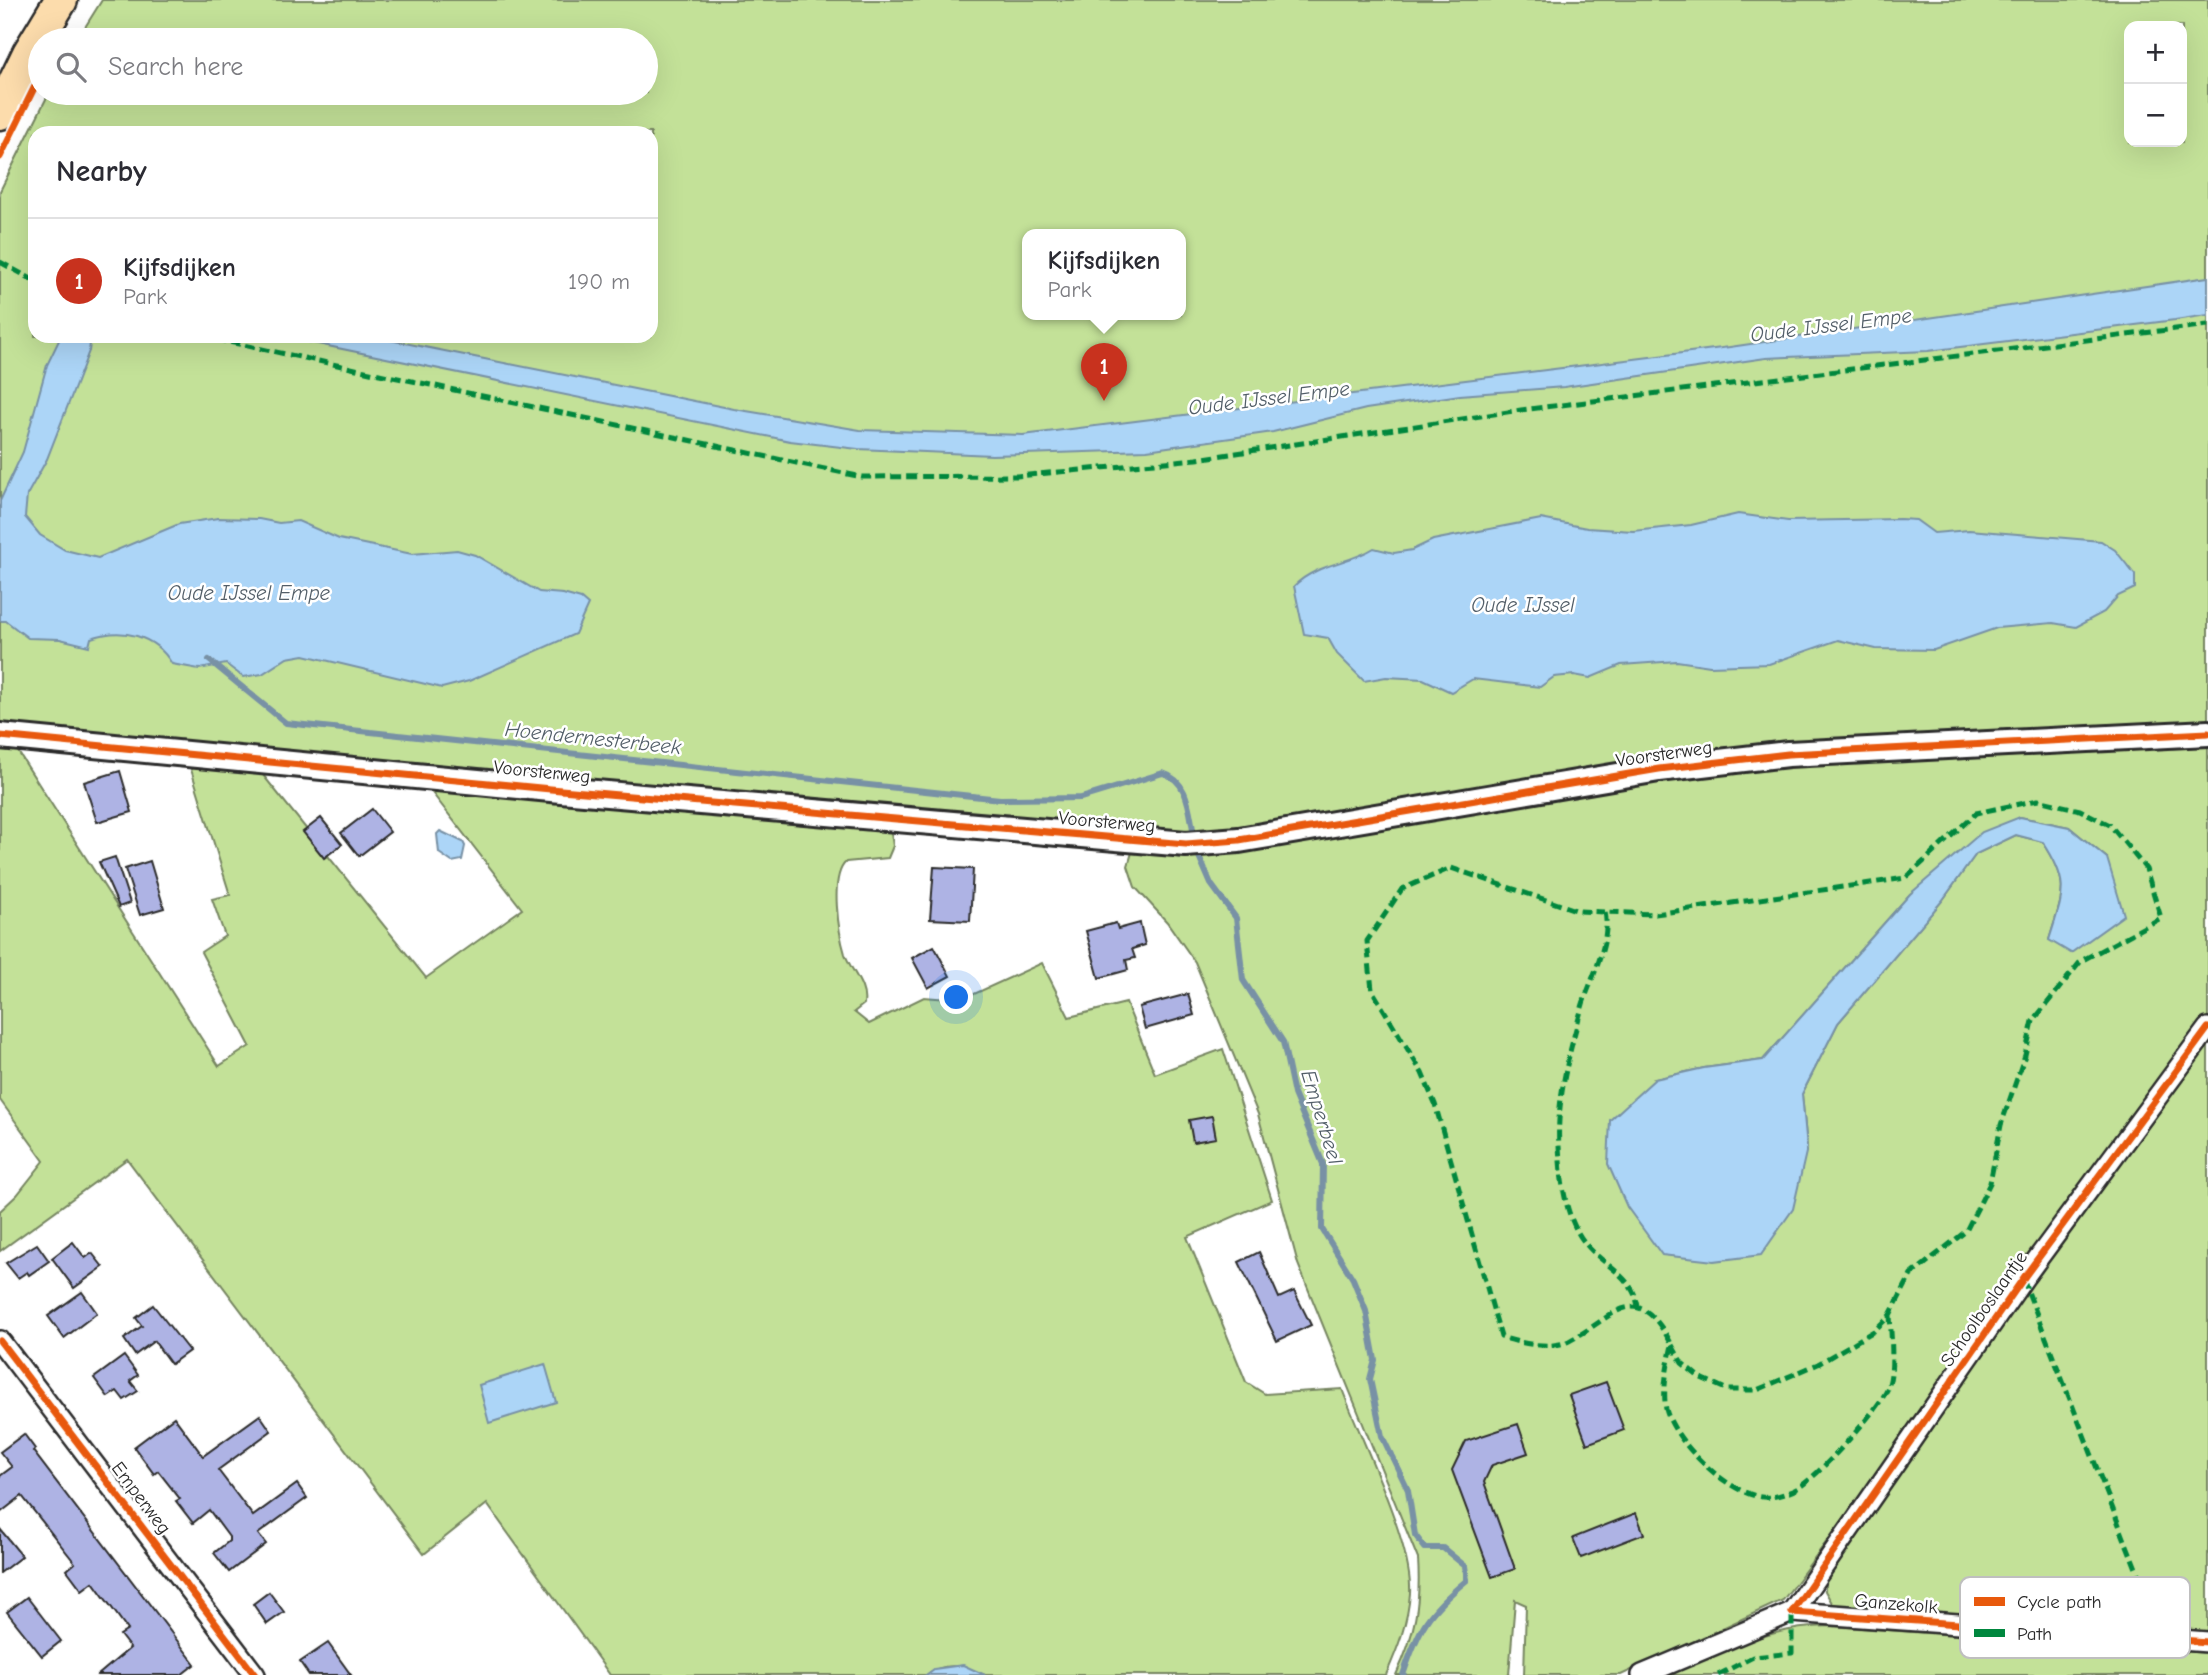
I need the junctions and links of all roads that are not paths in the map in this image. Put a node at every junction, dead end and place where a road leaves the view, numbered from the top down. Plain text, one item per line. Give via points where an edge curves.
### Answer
1 (61, 0) edge
2 (44, 28) edge
3 (28, 55) edge
4 (0, 113) edge
5 (2208, 733) edge
6 (0, 736) edge
7 (2208, 1028) edge
8 (0, 1341) edge
9 (1792, 1612) junction
10 (1960, 1624) edge
11 (2190, 1641) edge
12 (2208, 1642) edge
13 (255, 1675) edge
14 (1642, 1675) edge

1 - 2 main road
3 - 4 main road
5 - 6 street, Voorsterweg via 1788,754 1659,769 1239,840 1186,844
7 - 9 street, Schoolboslaantje via 2025,1276
8 - 13 street, Emperweg
9 - 10 street, Ganzekolk
9 - 14 street, Ganzekolk
11 - 12 street, Ganzekolk

